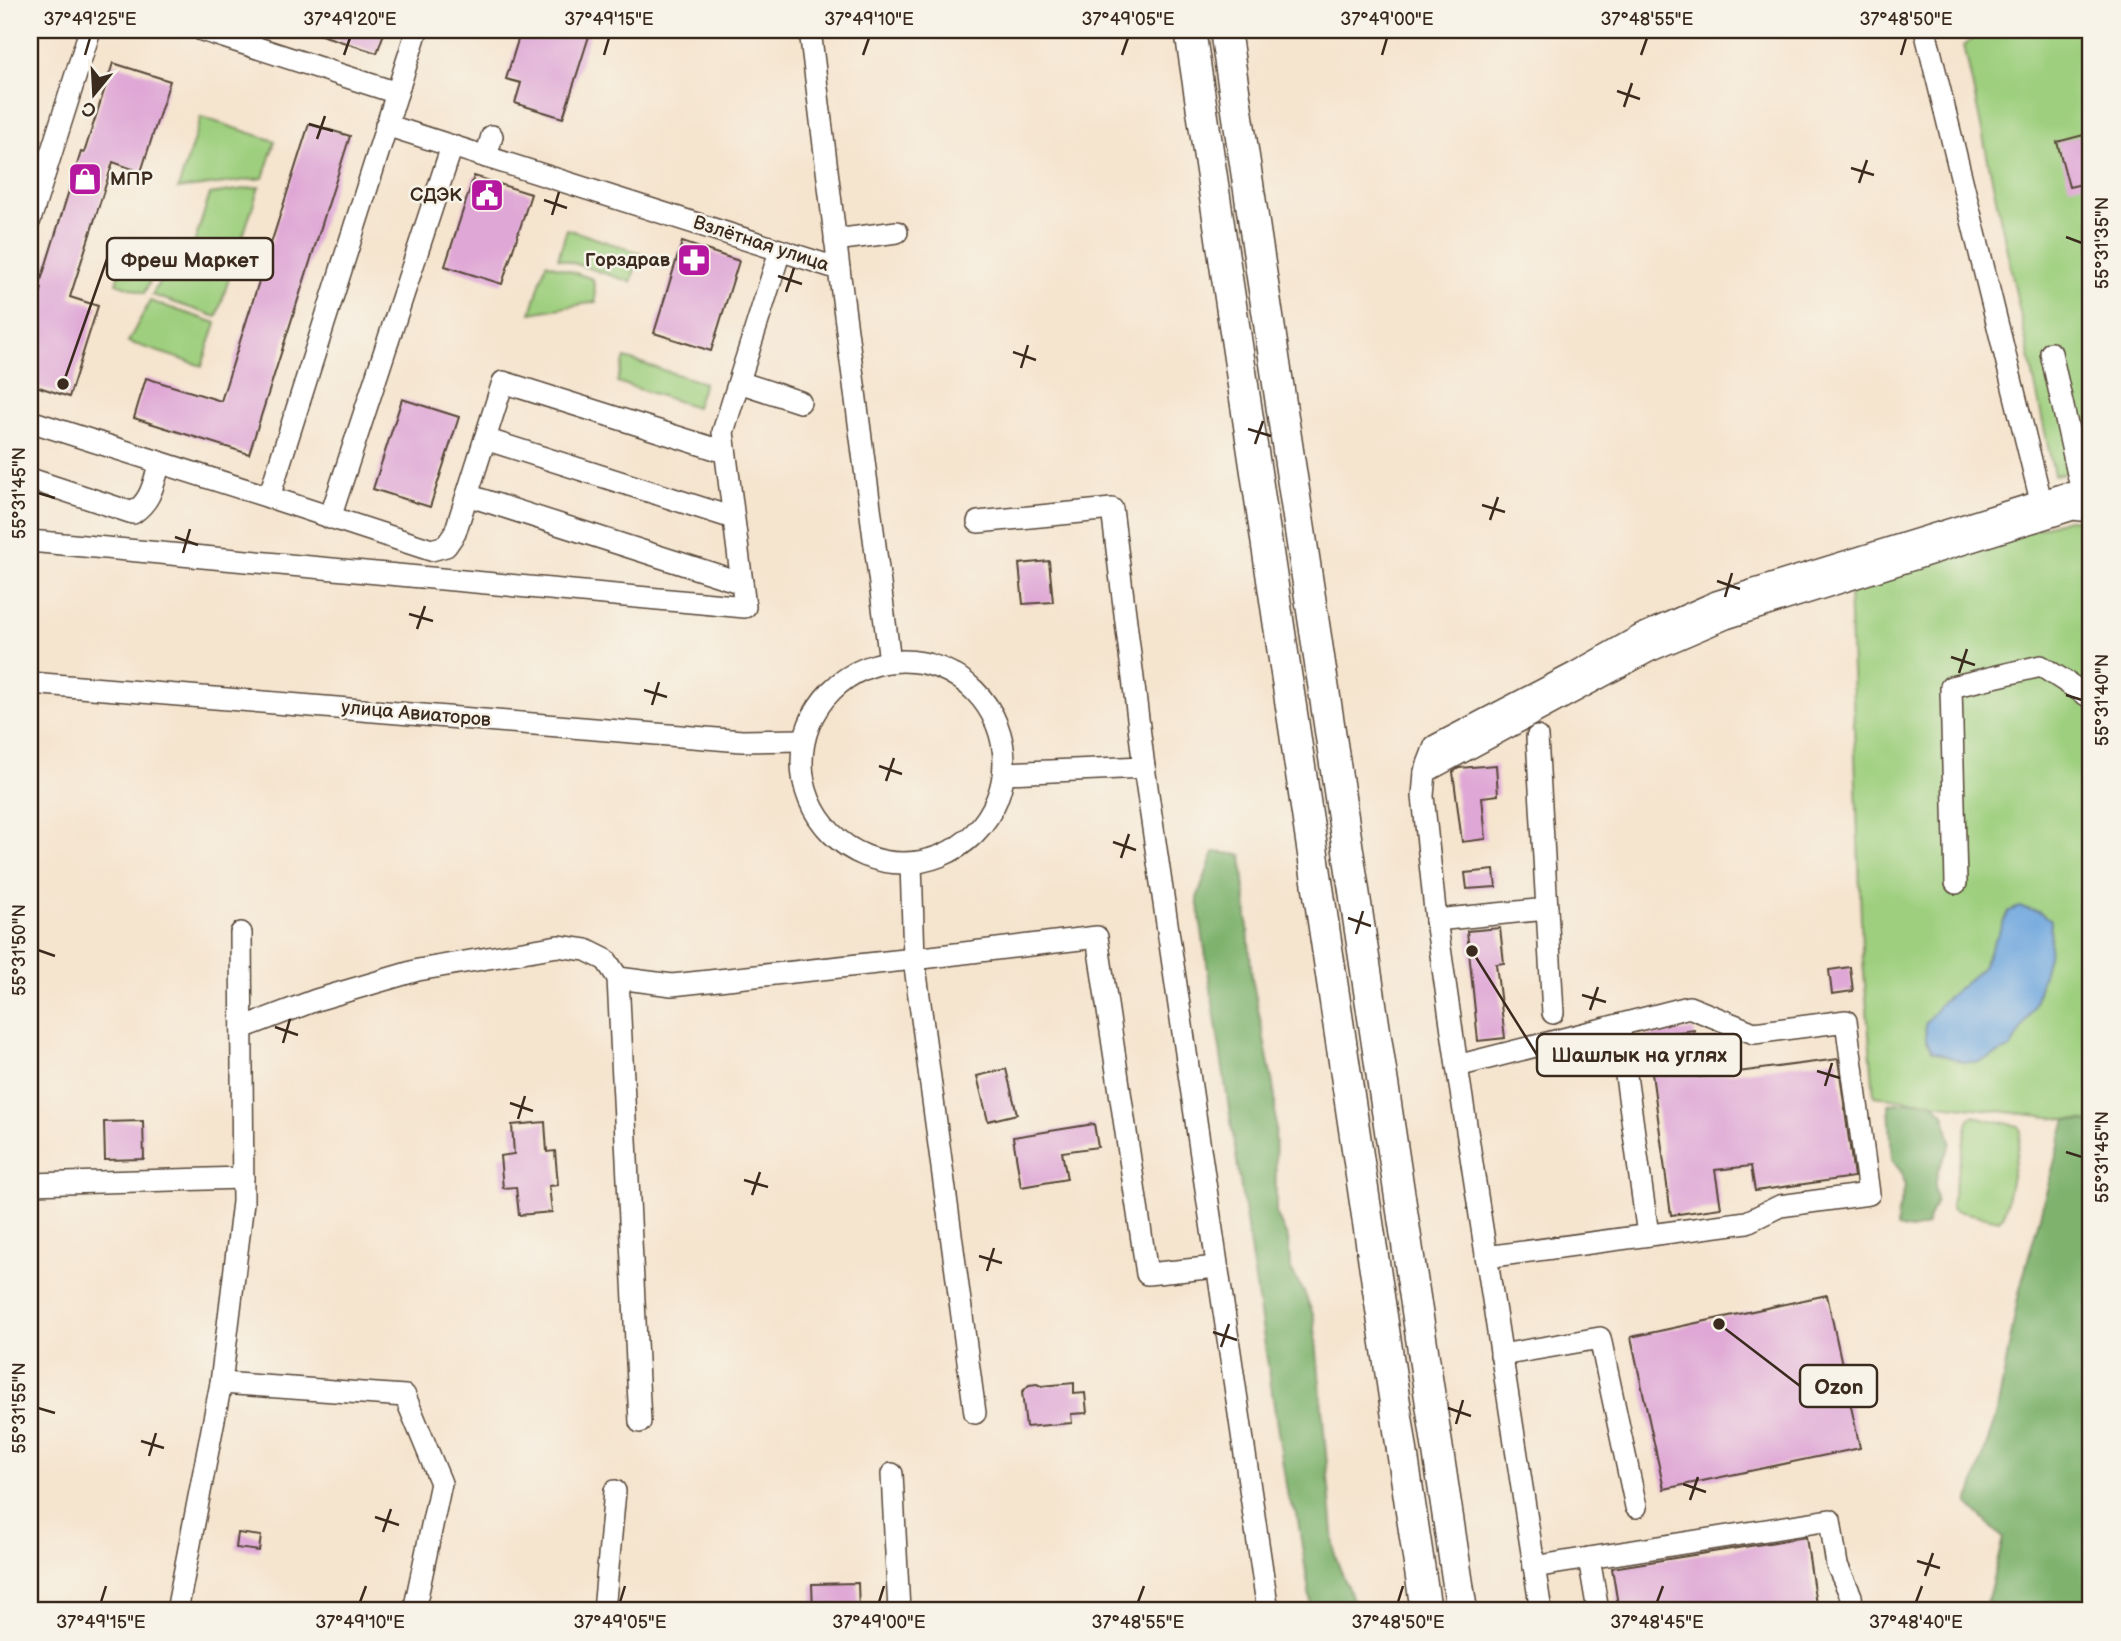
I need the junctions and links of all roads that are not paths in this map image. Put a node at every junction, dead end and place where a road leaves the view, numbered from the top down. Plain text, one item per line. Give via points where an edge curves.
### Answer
1 (90, 30) edge
2 (202, 30) edge
3 (417, 30) edge
4 (810, 30) edge
5 (1191, 30) edge
6 (1225, 30) edge
7 (1925, 30) edge
8 (397, 93) junction
9 (386, 125) junction
10 (492, 136) dead end
11 (452, 146) junction
12 (486, 157) junction
13 (30, 220) edge
14 (897, 232) dead end
15 (835, 240) junction
16 (780, 251) junction
17 (839, 269) junction
18 (2051, 353) dead end
19 (739, 382) junction
20 (800, 401) dead end
21 (30, 421) edge
22 (485, 439) junction
23 (725, 452) junction
24 (160, 463) junction
25 (30, 479) edge
26 (467, 495) junction
27 (269, 497) junction
28 (2088, 498) edge
29 (2041, 501) junction
30 (330, 518) junction
31 (733, 518) junction
32 (978, 522) dead end
33 (30, 541) edge
34 (742, 583) junction
35 (890, 661) junction
36 (30, 683) edge
37 (2091, 698) edge
38 (1537, 737) dead end
39 (803, 740) junction
40 (1144, 766) junction
41 (1425, 772) junction
42 (1005, 773) junction
43 (911, 863) junction
44 (1956, 883) dead end
45 (1547, 909) junction
46 (1436, 920) junction
47 (241, 933) dead end
48 (914, 959) junction
49 (618, 978) junction
50 (1553, 1013) dead end
51 (1619, 1025) junction
52 (242, 1028) junction
53 (1457, 1066) junction
54 (243, 1178) junction
55 (30, 1184) edge
56 (1648, 1235) junction
57 (1486, 1257) junction
58 (1217, 1267) junction
59 (1501, 1355) junction
60 (221, 1383) junction
61 (975, 1413) dead end
62 (639, 1422) dead end
63 (892, 1474) dead end
64 (615, 1490) dead end
65 (1636, 1507) dead end
66 (1589, 1558) junction
67 (1534, 1567) junction
68 (177, 1611) edge
69 (414, 1611) edge
70 (604, 1611) edge
71 (898, 1611) edge
72 (1268, 1611) edge
73 (1426, 1611) edge
74 (1462, 1611) edge
75 (1541, 1611) edge
76 (1598, 1611) edge
77 (1853, 1611) edge

1 - 13 street
2 - 8 street
3 - 8 street
4 - 15 street
5 - 73 highway
6 - 74 highway
7 - 29 street
8 - 9 street
9 - 11 street, Взлётная улица
9 - 27 street
10 - 12 street
11 - 12 street, Взлётная улица
11 - 30 street
12 - 16 street, Взлётная улица
14 - 15 street
15 - 17 street
16 - 17 street, Взлётная улица
16 - 19 street
17 - 35 street, Взлётная улица
18 - 28 street
19 - 20 street
19 - 23 street via 723,432
21 - 24 street
22 - 23 street via 503,382
22 - 26 street
22 - 31 street
23 - 31 street
24 - 25 street via 149,499 133,513
24 - 27 street
26 - 30 street via 455,533 446,546 431,550
26 - 34 street
27 - 30 street
28 - 29 street via 2065,494
28 - 41 street via 2073,509 1726,618 1649,651
29 - 41 street via 1716,602 1642,635 1436,746
31 - 34 street
32 - 40 street via 1112,509
33 - 34 street via 745,607
35 - 39 street via 851,674 820,702
35 - 42 street via 927,663 961,678 987,704 1002,736
36 - 39 street, улица Авиаторов via 742,741
37 - 44 street via 2041,666 1951,687
38 - 45 street
39 - 43 street via 802,782 818,820 848,849 887,864
40 - 42 street
40 - 58 street
41 - 46 street via 1423,796
42 - 43 street via 993,813 966,844 928,862
43 - 48 street
45 - 46 street
45 - 50 street
46 - 53 street
47 - 52 street
48 - 49 street via 672,985
48 - 58 street via 1097,937 1147,1274
48 - 61 street
49 - 52 street via 606,960 586,950 558,946 418,970
49 - 62 street
51 - 53 street
51 - 56 street
51 - 56 street via 1689,1007 1754,1033 1846,1021 1848,1034 1869,1194 1780,1206 1747,1222
52 - 54 street
53 - 57 street
54 - 55 street
54 - 60 street
56 - 57 street
57 - 59 street
58 - 72 street
59 - 65 street via 1600,1338
59 - 67 street
60 - 68 street
60 - 69 street via 405,1396 441,1483
63 - 71 street
64 - 70 street
66 - 67 street
66 - 76 street
66 - 77 street via 1830,1520
67 - 75 street

